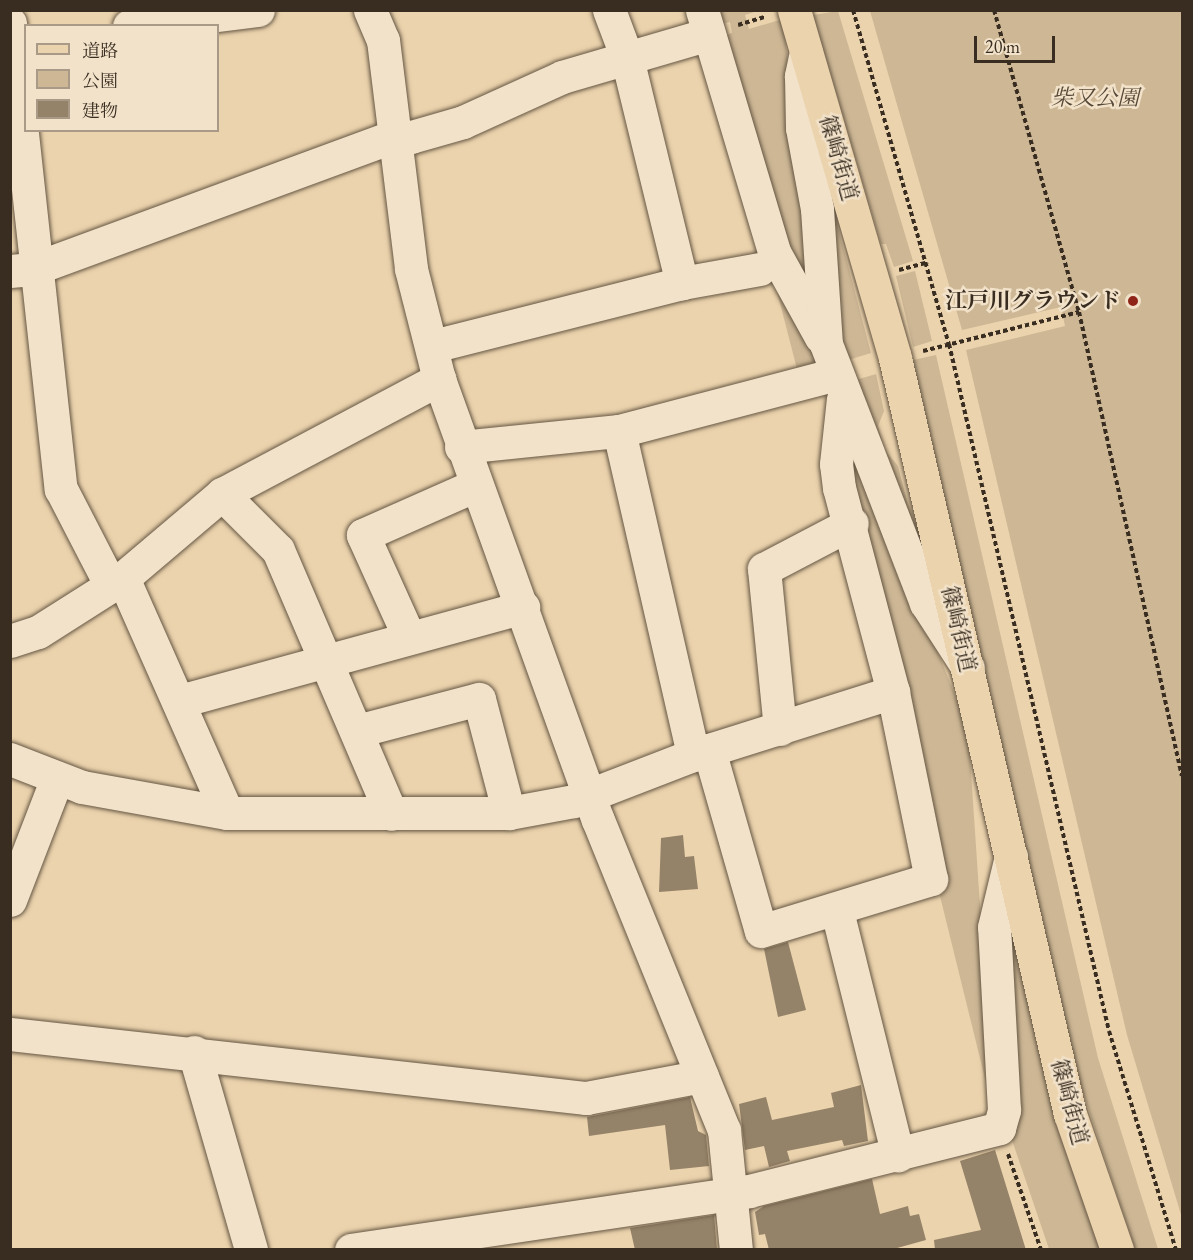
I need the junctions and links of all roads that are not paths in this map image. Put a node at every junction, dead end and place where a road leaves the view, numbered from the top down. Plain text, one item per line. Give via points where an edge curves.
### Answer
1 (258, 10) edge
2 (370, 10) edge
3 (609, 10) edge
4 (794, 10) edge
5 (706, 22) edge
6 (145, 24) edge
7 (15, 32) edge
8 (807, 50) junction
9 (627, 58) junction
10 (394, 136) junction
11 (760, 269) dead end
12 (22, 270) edge
13 (682, 283) junction
14 (433, 346) junction
15 (835, 372) junction
16 (439, 379) junction
17 (619, 431) junction
18 (461, 447) junction
19 (476, 485) junction
20 (222, 494) junction
21 (852, 523) junction
22 (117, 582) junction
23 (523, 607) junction
24 (409, 637) junction
25 (10, 641) edge
26 (326, 661) junction
27 (969, 671) junction
28 (893, 692) junction
29 (180, 701) junction
30 (780, 729) junction
31 (357, 731) junction
32 (701, 752) junction
33 (10, 759) edge
34 (57, 778) junction
35 (591, 793) junction
36 (227, 813) junction
37 (509, 813) junction
38 (391, 814) junction
39 (1011, 856) junction
40 (10, 900) edge
41 (837, 910) junction
42 (10, 1034) edge
43 (194, 1052) junction
44 (702, 1076) junction
45 (898, 1155) junction
46 (731, 1193) junction
47 (251, 1250) edge
48 (351, 1250) edge
49 (736, 1250) edge
50 (1117, 1250) edge

1 - 6 street
2 - 10 street via 383,40
3 - 9 street
4 - 8 main road, 篠崎街道
5 - 9 street
5 - 15 street via 774,252
7 - 12 street
8 - 15 street via 801,76 802,128 818,209
8 - 27 main road, 篠崎街道 via 895,358
9 - 10 street via 562,77 463,122 411,137
9 - 13 street
10 - 12 street
10 - 14 street via 411,269
11 - 13 street
12 - 22 street via 61,489
13 - 14 street
14 - 16 street
15 - 17 street
15 - 21 street via 836,464
15 - 27 street via 926,603
16 - 18 street
16 - 20 street
17 - 18 street
17 - 32 street
18 - 19 street
19 - 23 street
19 - 24 street via 363,535
20 - 22 street
20 - 26 street via 278,550
21 - 28 street
21 - 30 street via 764,569
22 - 25 street via 38,632
22 - 29 street
23 - 24 street
23 - 35 street
24 - 26 street
26 - 29 street
26 - 31 street
27 - 39 main road, 篠崎街道
28 - 30 street
28 - 41 street via 931,879
29 - 36 street
30 - 32 street
31 - 37 street via 479,699
31 - 38 street
32 - 35 street
32 - 41 street via 760,931
33 - 34 street
34 - 36 street via 82,788
34 - 40 street
35 - 37 street
35 - 44 street
36 - 38 street
37 - 38 street
39 - 45 street via 994,927 1004,1121 999,1128
39 - 50 main road, 篠崎街道 via 1070,1114
41 - 45 street
42 - 43 street
43 - 44 street via 586,1098
43 - 47 street
44 - 46 street via 724,1130
45 - 46 street
46 - 48 street
46 - 49 street

